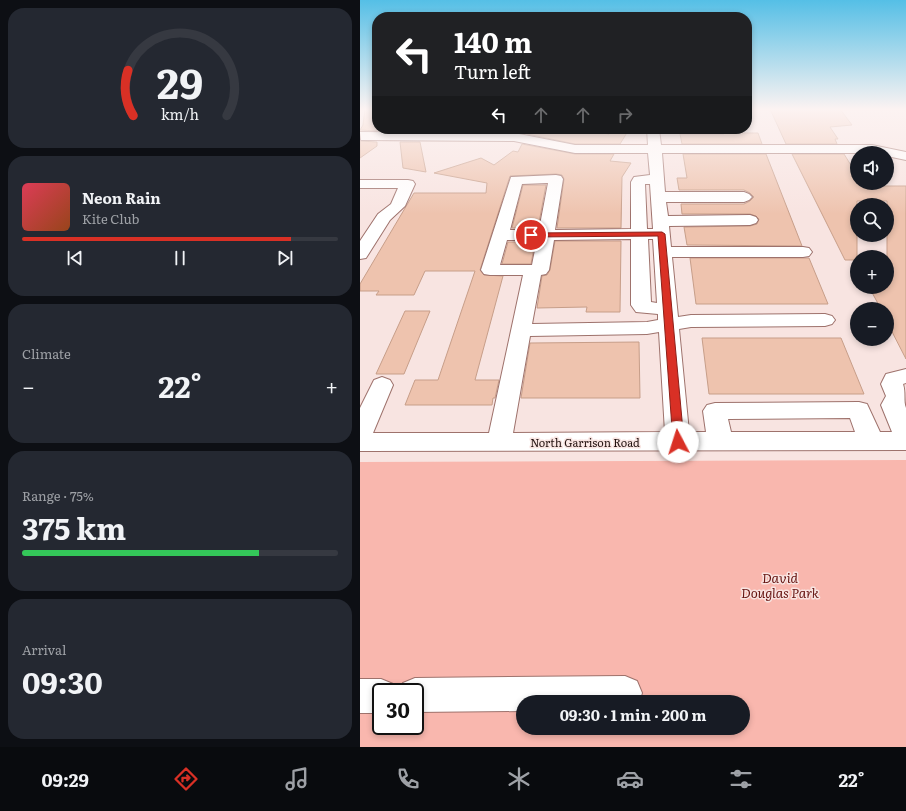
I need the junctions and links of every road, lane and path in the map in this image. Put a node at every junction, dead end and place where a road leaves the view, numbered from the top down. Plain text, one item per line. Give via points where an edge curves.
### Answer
1 (460, 144) edge
2 (549, 144) edge
3 (654, 144) edge
4 (850, 149) edge
5 (457, 150) dead end
6 (655, 150) junction
7 (894, 154) edge
8 (906, 156) edge
9 (360, 184) edge
10 (658, 188) junction
11 (744, 197) dead end
12 (750, 220) dead end
13 (639, 234) junction
14 (500, 235) junction
15 (546, 235) junction
16 (662, 236) junction
17 (803, 252) dead end
18 (360, 254) edge
19 (533, 270) junction
20 (668, 317) junction
21 (825, 320) dead end
22 (521, 330) junction
23 (382, 385) dead end
24 (903, 389) edge
25 (360, 435) edge
26 (906, 437) edge
27 (906, 441) edge
28 (360, 442) edge
29 (499, 442) junction
30 (678, 442) junction
31 (625, 692) dead end
32 (424, 695) edge
33 (360, 696) edge
34 (372, 696) edge

1 - 5 street
2 - 6 street via 575,149
3 - 6 street
4 - 6 street
6 - 10 street
7 - 8 street
9 - 18 street via 408,184 397,206 384,217
10 - 11 street
10 - 13 street via 639,180 638,182
10 - 16 street
12 - 16 street
13 - 15 street
13 - 16 street
13 - 20 street via 641,305
14 - 15 street
14 - 15 street via 516,180 556,179
14 - 19 street via 490,270
15 - 19 street via 540,270
16 - 17 street
16 - 20 street
19 - 22 street
20 - 21 street via 691,321
20 - 22 street via 647,328
20 - 30 street
22 - 29 street
23 - 25 street
24 - 26 street via 893,406
27 - 30 street, North Garrison Road
28 - 29 street, North Garrison Road
29 - 30 street, North Garrison Road
31 - 32 street
33 - 34 street

